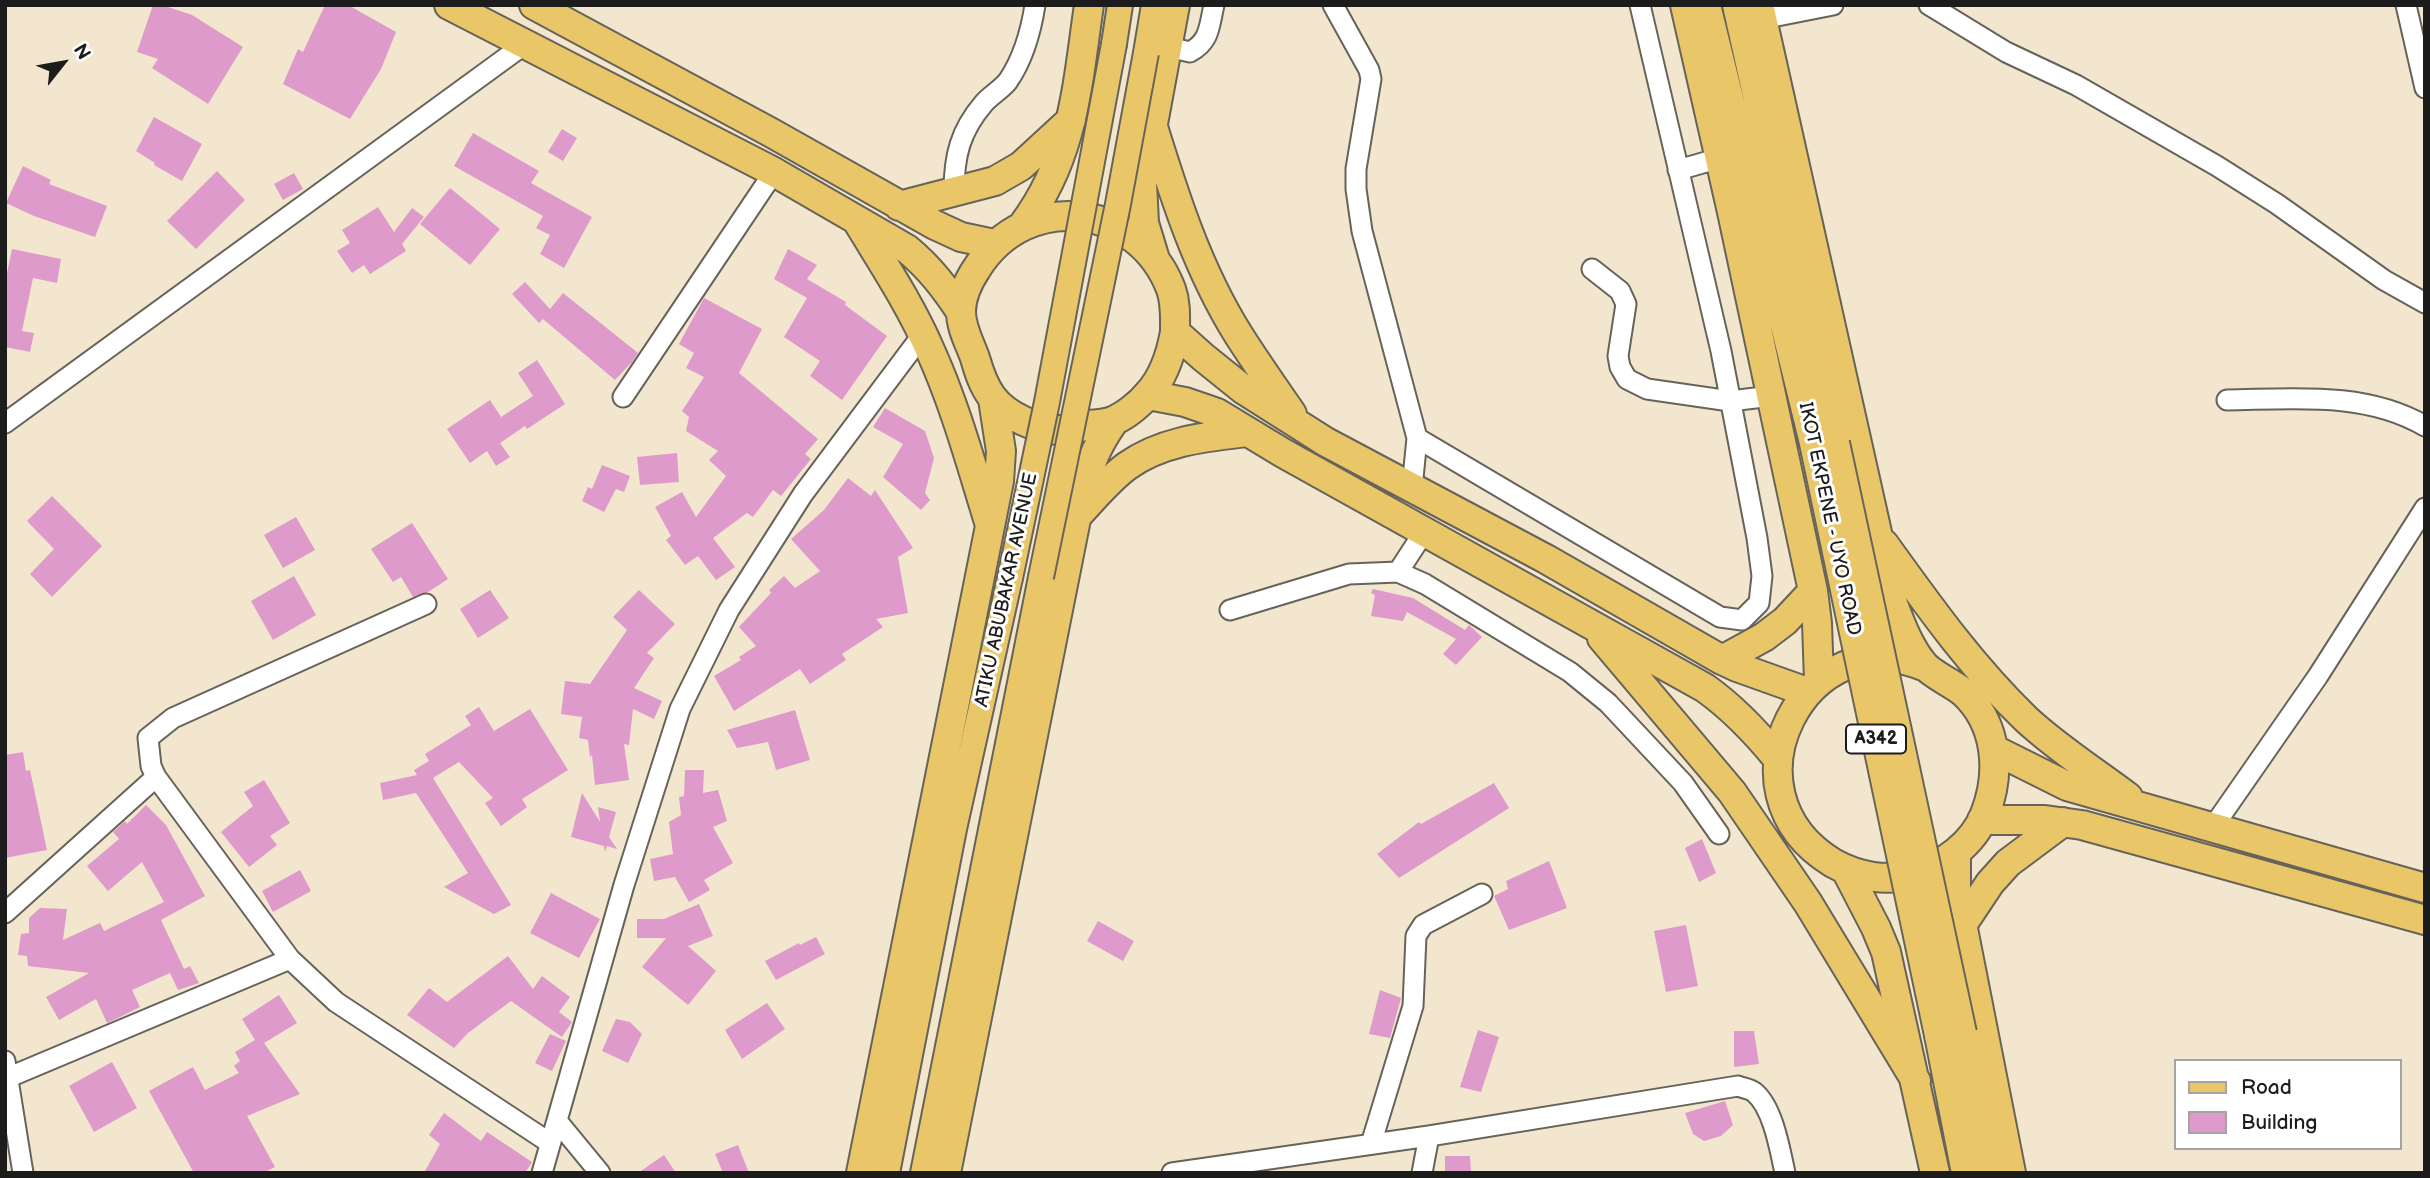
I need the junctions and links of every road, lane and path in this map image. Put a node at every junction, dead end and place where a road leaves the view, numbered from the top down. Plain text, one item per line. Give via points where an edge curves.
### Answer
1 (449, 5) edge
2 (534, 5) edge
3 (1035, 5) edge
4 (1089, 5) edge
5 (1121, 5) edge
6 (1154, 5) edge
7 (1175, 5) edge
8 (1214, 5) edge
9 (1333, 5) edge
10 (1640, 5) edge
11 (1685, 5) edge
12 (1706, 5) edge
13 (1737, 5) edge
14 (1833, 5) edge
15 (1929, 5) edge
16 (2406, 5) edge
17 (1761, 12) edge
18 (525, 44) junction
19 (1157, 50) junction
20 (2425, 88) edge
21 (1071, 120) junction
22 (1153, 127) junction
23 (1720, 158) junction
24 (1678, 170) junction
25 (774, 172) junction
26 (954, 192) junction
27 (899, 206) junction
28 (858, 222) junction
29 (1023, 225) junction
30 (994, 244) junction
31 (1157, 263) junction
32 (1592, 270) dead end
33 (2425, 303) edge
34 (961, 312) junction
35 (1175, 332) junction
36 (923, 334) junction
37 (1148, 395) junction
38 (1772, 396) junction
39 (623, 397) dead end
40 (993, 399) junction
41 (2227, 400) dead end
42 (1730, 401) junction
43 (1114, 421) junction
44 (5, 423) edge
45 (1300, 425) junction
46 (2425, 426) edge
47 (1247, 432) junction
48 (1417, 438) junction
49 (1825, 443) junction
50 (1412, 488) junction
51 (2425, 509) edge
52 (1076, 516) junction
53 (990, 527) junction
54 (1424, 532) junction
55 (1877, 534) junction
56 (1398, 572) junction
57 (1813, 591) junction
58 (426, 604) dead end
59 (1230, 610) dead end
60 (1589, 622) junction
61 (1723, 660) junction
62 (1926, 667) junction
63 (1813, 687) junction
64 (1993, 749) junction
65 (1777, 758) junction
66 (156, 777) junction
67 (2142, 808) junction
68 (1982, 820) junction
69 (2063, 822) junction
70 (2213, 827) junction
71 (1719, 834) dead end
72 (1956, 854) junction
73 (1846, 870) junction
74 (2425, 888) edge
75 (1482, 894) dead end
76 (5, 913) edge
77 (2425, 920) edge
78 (1962, 925) junction
79 (290, 959) junction
80 (1950, 1034) junction
81 (6, 1069) edge
82 (1916, 1081) junction
83 (558, 1122) junction
84 (1429, 1136) junction
85 (550, 1143) junction
86 (1371, 1144) junction
87 (23, 1173) edge
88 (542, 1173) edge
89 (600, 1173) edge
90 (861, 1173) edge
91 (887, 1173) edge
92 (923, 1173) edge
93 (946, 1173) edge
94 (1172, 1173) edge
95 (1422, 1173) edge
96 (1785, 1173) edge
97 (1935, 1173) edge
98 (1966, 1173) edge
99 (1990, 1173) edge
100 (2011, 1173) edge

1 - 18 highway
2 - 27 highway
3 - 26 street via 1022,55 1007,83 985,102 957,149
4 - 21 highway
5 - 91 main road, ATIKU ABUBAKAR AVENUE, bridge via 1047,402 954,829
6 - 19 main road, ATIKU ABUBAKAR AVENUE
7 - 19 highway
8 - 19 street via 1200,46 1190,52
9 - 48 street via 1371,79 1356,189 1362,231
10 - 24 street
11 - 23 highway
12 - 49 highway, IKOT EKPENE - UYO ROAD / A342
13 - 49 highway, IKOT EKPENE - UYO ROAD / A342
14 - 17 street
15 - 33 street via 2217,166
16 - 20 street
17 - 55 highway
18 - 25 highway
18 - 44 street
19 - 22 highway
19 - 92 main road, ATIKU ABUBAKAR AVENUE, bridge via 1118,204
21 - 26 highway via 1021,166 995,181
21 - 29 highway via 1051,181
22 - 31 highway via 1141,201
22 - 45 highway via 1184,223 1212,286 1237,333
23 - 24 street
23 - 38 highway
24 - 42 street
25 - 28 highway
25 - 39 street
26 - 27 highway
27 - 30 highway via 961,237
28 - 34 highway via 926,264
28 - 36 highway
29 - 30 highway
29 - 31 highway via 1064,215 1100,220 1132,237
30 - 34 highway via 972,275
31 - 35 highway via 1176,308
32 - 42 street via 1620,291 1626,304 1618,356 1627,379 1647,389
34 - 40 highway via 980,377
35 - 37 highway via 1162,376
35 - 45 highway via 1244,390
36 - 53 highway via 950,397
36 - 83 street via 803,494 729,610 680,709 624,885
37 - 43 highway
37 - 47 highway via 1201,407
38 - 42 street
38 - 57 highway
40 - 43 highway via 1008,412 1042,428 1061,430
40 - 53 highway via 1001,451
41 - 46 street via 2323,399 2378,405
42 - 48 street via 1762,576 1759,603 1742,620 1720,617
43 - 52 highway via 1090,461
45 - 50 highway
47 - 52 highway via 1186,440 1147,454 1119,472
47 - 54 highway
48 - 50 street
49 - 80 highway, IKOT EKPENE - UYO ROAD / A342, bridge
50 - 61 highway
51 - 70 street via 2318,676
52 - 93 highway
53 - 90 highway
54 - 56 street
54 - 60 highway
55 - 62 highway via 1893,604 1908,641
55 - 67 highway via 1945,630 1990,682 2028,721
56 - 59 street via 1349,574
56 - 71 street via 1570,672 1599,695 1683,783
57 - 61 highway via 1785,621
57 - 63 highway via 1818,622
58 - 66 street via 173,718 148,738
60 - 65 highway via 1705,688 1732,708
60 - 82 highway via 1732,792 1808,903
61 - 63 highway
62 - 63 highway via 1908,659 1872,659 1836,671
62 - 64 highway via 1965,694 1989,732
63 - 65 highway via 1786,723
64 - 67 highway via 2067,786
64 - 68 highway via 1994,786
65 - 73 highway via 1780,793 1793,826 1816,852
66 - 76 street
66 - 79 street
67 - 70 highway
68 - 69 highway
68 - 72 highway
69 - 77 highway
69 - 78 highway via 2008,863
70 - 74 highway
72 - 73 highway via 1903,877 1874,877
72 - 78 highway
73 - 82 highway via 1886,952
75 - 86 street via 1423,925 1416,936 1413,1006
78 - 100 highway
79 - 81 street
79 - 85 street via 336,1002
80 - 98 highway, A342
80 - 99 highway, A342
81 - 87 street
82 - 97 highway
83 - 85 street
83 - 89 street
84 - 86 street
84 - 95 street
84 - 96 street via 1738,1086 1754,1092 1764,1104
85 - 88 street
86 - 94 street

